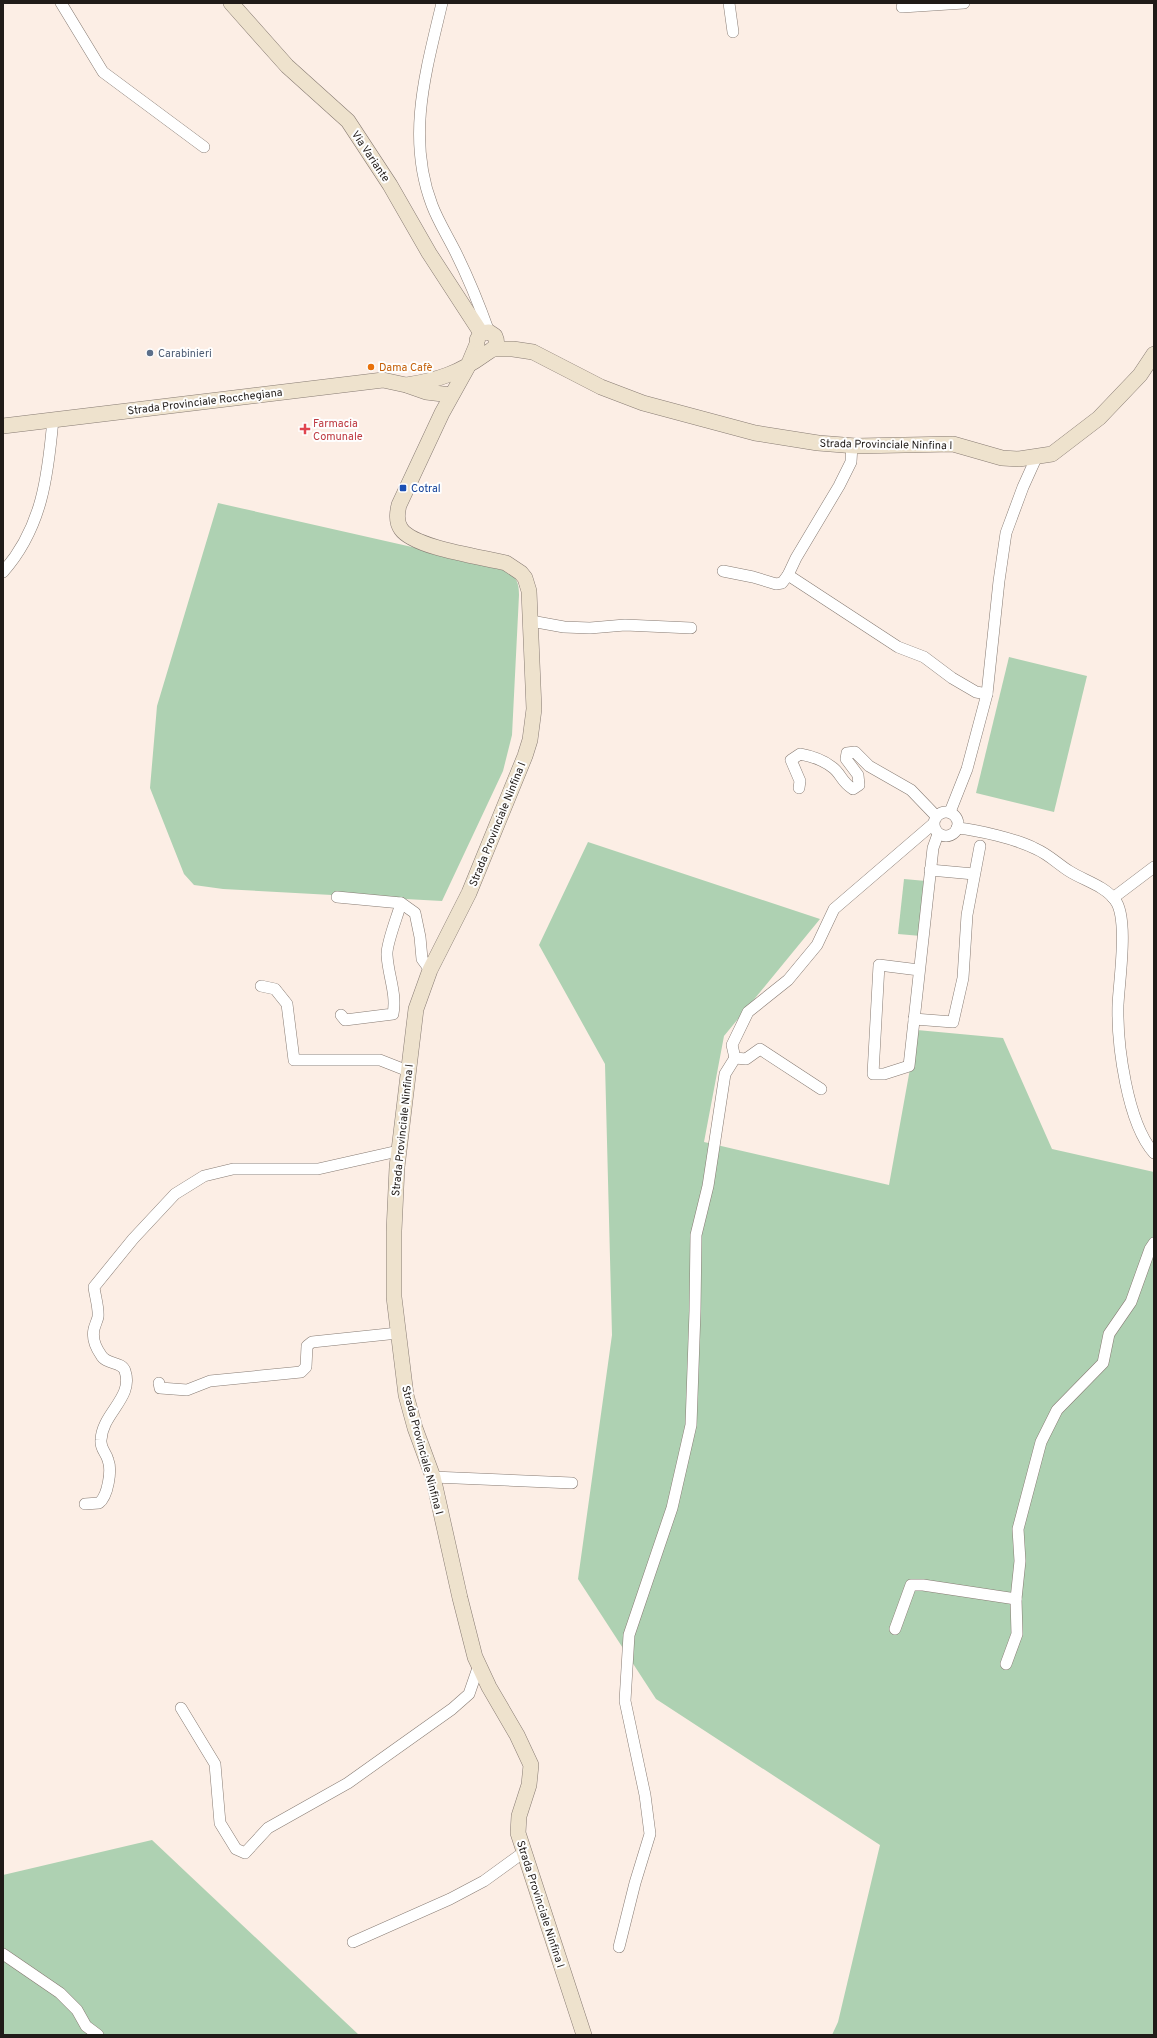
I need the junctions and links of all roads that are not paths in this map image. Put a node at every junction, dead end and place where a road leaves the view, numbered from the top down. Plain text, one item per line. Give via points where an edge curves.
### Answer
1 (61, 3) edge
2 (231, 3) edge
3 (442, 3) edge
4 (729, 3) edge
5 (964, 3) edge
6 (902, 7) dead end
7 (733, 32) dead end
8 (204, 147) dead end
9 (487, 341) junction
10 (1154, 354) edge
11 (467, 368) junction
12 (428, 387) junction
13 (451, 395) junction
14 (442, 413) junction
15 (53, 420) junction
16 (3, 426) edge
17 (852, 445) junction
18 (1037, 456) junction
19 (723, 571) dead end
20 (3, 572) edge
21 (788, 575) junction
22 (531, 621) junction
23 (691, 628) dead end
24 (987, 694) junction
25 (799, 788) dead end
26 (950, 812) junction
27 (936, 825) junction
28 (957, 828) junction
29 (980, 846) dead end
30 (1154, 867) edge
31 (930, 870) junction
32 (974, 874) junction
33 (337, 897) dead end
34 (1113, 898) junction
35 (401, 903) junction
36 (430, 970) junction
37 (920, 970) junction
38 (261, 986) dead end
39 (341, 1015) dead end
40 (914, 1019) junction
41 (735, 1058) junction
42 (408, 1071) junction
43 (821, 1089) dead end
44 (398, 1151) junction
45 (1154, 1153) edge
46 (1154, 1244) edge
47 (398, 1333) junction
48 (159, 1383) dead end
49 (433, 1477) junction
50 (572, 1483) dead end
51 (85, 1504) dead end
52 (1016, 1599) junction
53 (895, 1629) dead end
54 (1006, 1664) dead end
55 (479, 1665) junction
56 (181, 1708) dead end
57 (524, 1852) junction
58 (353, 1942) dead end
59 (619, 1947) dead end
60 (3, 1954) edge
61 (98, 2035) edge
62 (584, 2035) edge

1 - 8 street via 103,72
2 - 9 main road, Via Variante via 287,66 348,121 390,185 429,253
3 - 9 street via 424,77 418,148 422,175 431,204 441,228 455,250
4 - 7 street
5 - 6 street
9 - 11 main road
9 - 17 main road, Strada Provinciale Ninfina I via 533,352 601,387 643,403 755,433 818,443
10 - 18 main road, Strada Provinciale Ninfina I via 1140,375 1099,418 1052,454
11 - 12 main road
11 - 13 main road, Strada Provinciale Ninfina I
12 - 13 main road, Strada Provinciale Rocchegiana
12 - 14 main road
12 - 15 main road, Strada Provinciale Rocchegiana via 383,380
13 - 14 main road, Strada Provinciale Ninfina I
14 - 22 main road, Strada Provinciale Ninfina I via 399,505 398,524 404,533 422,543 506,563 516,568 527,584
15 - 16 main road, Strada Provinciale Rocchegiana
15 - 20 street via 42,501 17,556
17 - 18 main road, Strada Provinciale Ninfina I via 953,444 1002,458
17 - 21 street via 851,462
18 - 24 street via 1006,533
19 - 21 street via 776,584 782,583
21 - 24 street via 898,647 924,657 970,689
22 - 23 street via 564,627 626,625
22 - 36 main road, Strada Provinciale Ninfina I via 534,709 525,756 469,893
24 - 26 street via 967,769
25 - 27 street via 800,781 791,760 800,754 833,767 844,784 853,790 859,785 858,775 846,759 847,753 855,752 869,766 911,790
26 - 27 street via 942,812
26 - 28 street via 957,819
27 - 28 street via 949,836
27 - 31 street
27 - 41 street via 834,909 817,945 788,980 748,1012 732,1045
28 - 34 street via 977,830 1036,848 1109,893
29 - 32 street
30 - 34 street
31 - 32 street
31 - 37 street
32 - 40 street via 966,915 963,978 953,1022
33 - 35 street
34 - 45 street via 1116,900 1121,922 1118,1032 1125,1079 1137,1121
35 - 36 street via 415,913 422,959
35 - 39 street via 387,954 393,1014 345,1020
36 - 42 main road, Strada Provinciale Ninfina I via 416,1009
37 - 40 street
37 - 40 street via 879,964 873,1074 884,1074 909,1066
38 - 42 street via 275,989 287,1004 294,1060 380,1060
41 - 43 street via 746,1059 760,1049
41 - 59 street via 725,1074 708,1186 696,1234 696,1311 691,1425 672,1508 629,1635 625,1701 645,1795 650,1834
42 - 44 main road, Strada Provinciale Ninfina I
44 - 47 main road, Strada Provinciale Ninfina I via 394,1297
44 - 51 street via 318,1169 232,1169 204,1176 175,1194 133,1239 94,1287 98,1317 94,1331 96,1343 101,1356 125,1370 126,1385 123,1398 111,1412 102,1435 101,1448 109,1466 107,1493 99,1503
46 - 52 street via 1132,1302 1109,1334 1103,1363 1057,1410 1041,1442 1018,1529 1020,1561
47 - 48 street via 312,1342 306,1346 306,1367 301,1372 210,1381 186,1390 160,1388
47 - 49 main road, Strada Provinciale Ninfina I via 410,1413
49 - 50 street
49 - 55 main road, Strada Provinciale Ninfina I via 463,1613
52 - 53 street via 911,1585
52 - 54 street via 1017,1634
55 - 56 street via 469,1694 452,1709 348,1784 268,1828 245,1853 236,1849 220,1823 215,1764
55 - 57 main road, Strada Provinciale Ninfina I via 531,1765 529,1785 518,1816 518,1833
57 - 58 street via 484,1881
57 - 62 main road, Strada Provinciale Ninfina I
60 - 61 street via 60,1993 77,2010 86,2026

